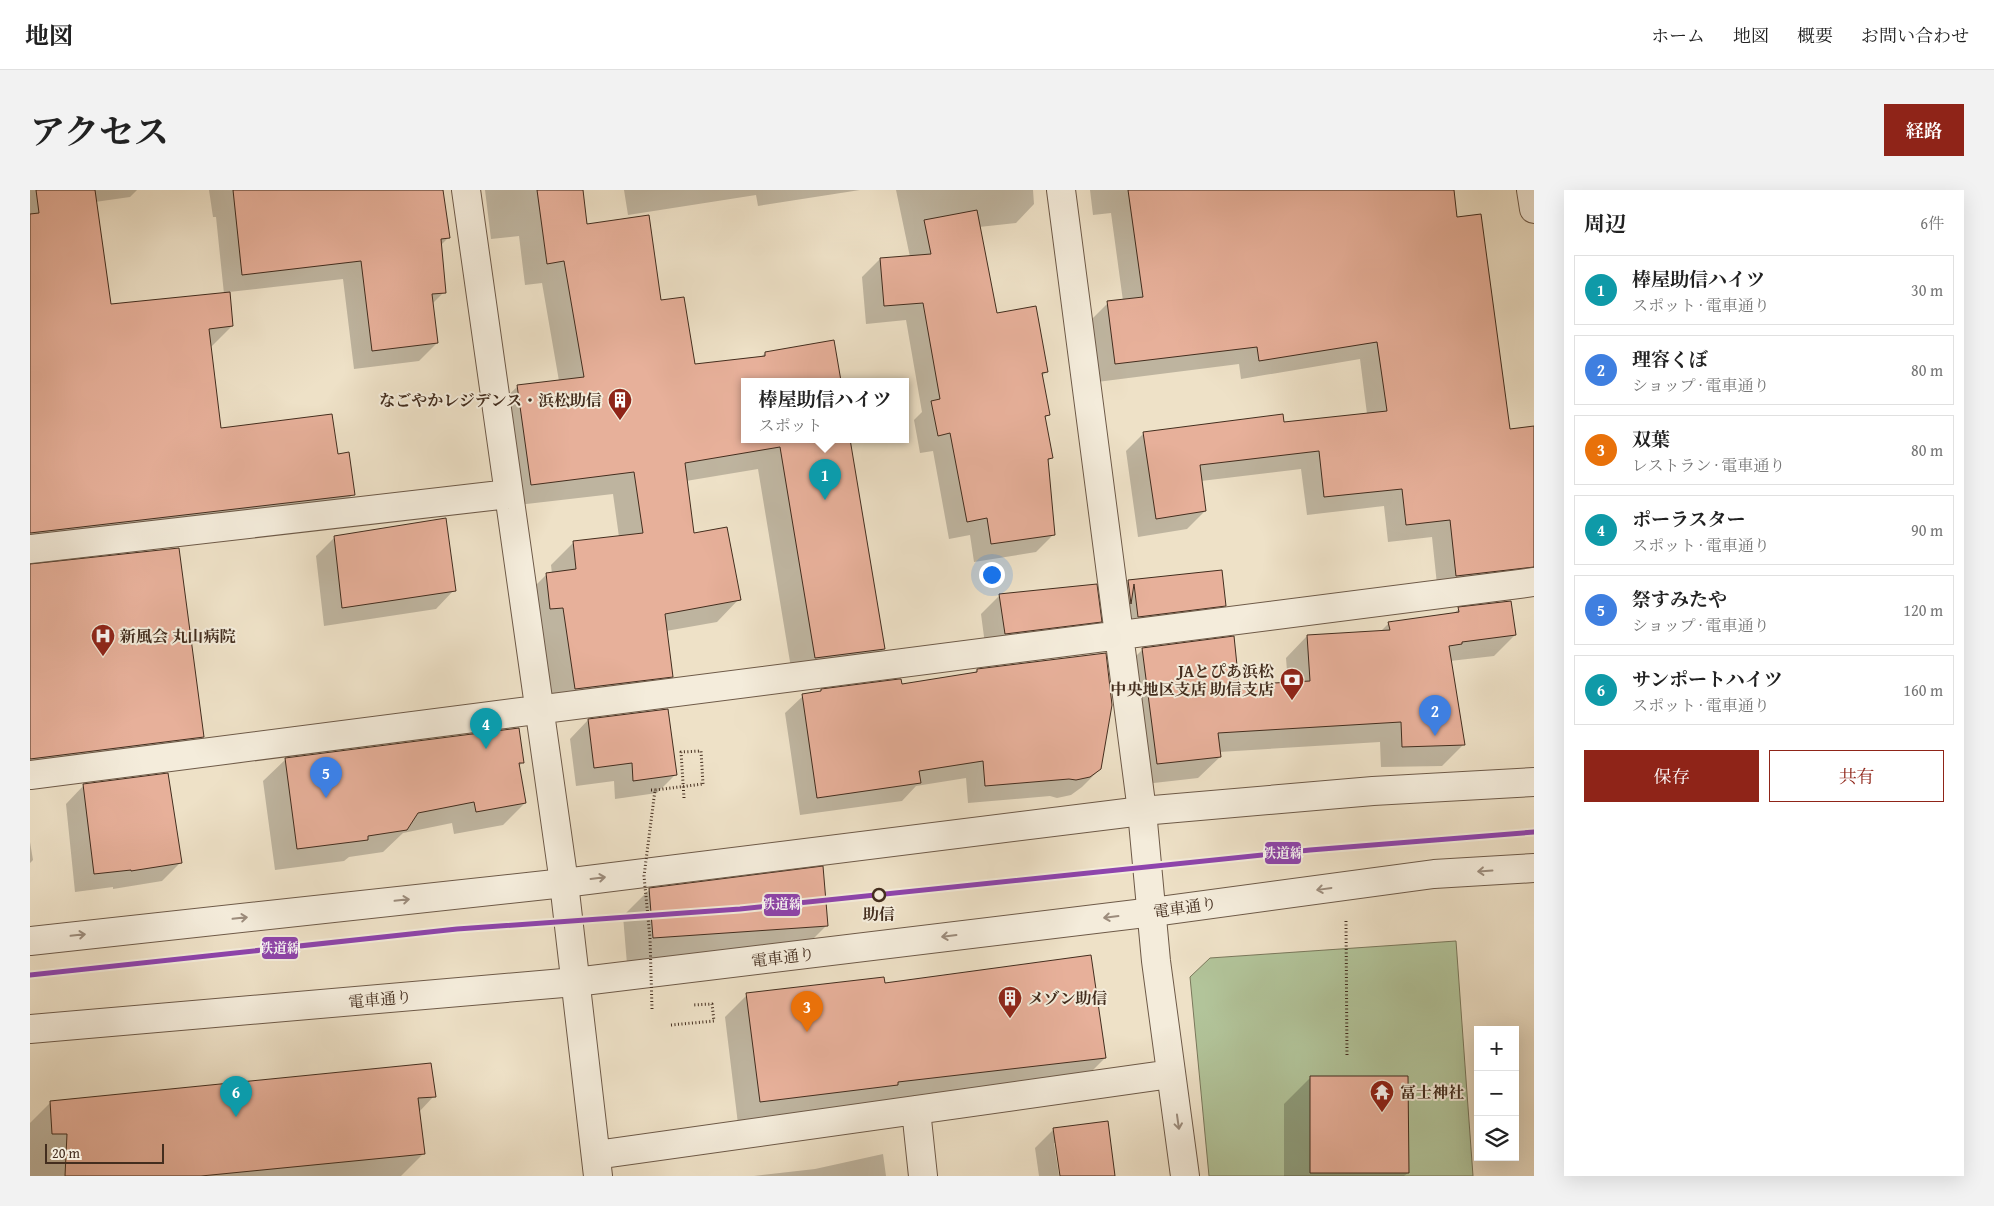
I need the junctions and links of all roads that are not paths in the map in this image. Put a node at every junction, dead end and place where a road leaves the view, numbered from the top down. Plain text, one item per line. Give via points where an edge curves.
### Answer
1 (466, 190) edge
2 (1060, 190) edge
3 (1531, 190) edge
4 (1534, 209) edge
5 (509, 494) junction
6 (30, 549) edge
7 (1534, 582) edge
8 (1119, 634) junction
9 (540, 710) junction
10 (30, 775) edge
11 (1534, 782) edge
12 (1142, 811) junction
13 (1534, 868) edge
14 (564, 883) junction
15 (1153, 912) junction
16 (30, 941) edge
17 (575, 982) junction
18 (30, 1029) edge
19 (1171, 1074) junction
20 (916, 1110) junction
21 (597, 1165) edge
22 (923, 1176) edge
23 (1185, 1176) edge

1 - 5 street
2 - 8 street
3 - 4 street
5 - 6 street
5 - 9 street
7 - 8 street
8 - 9 street
8 - 12 street
9 - 10 street
9 - 14 street
11 - 12 street via 1373,791
14 -> 12 street
12 - 15 street
13 -> 15 street, 電車通り via 1434,874
16 -> 14 street
14 - 17 street
15 -> 17 street, 電車通り
15 - 19 street
17 - 18 street, 電車通り
17 - 21 street
19 - 20 street
19 -> 23 street
20 - 21 street
20 - 22 street

